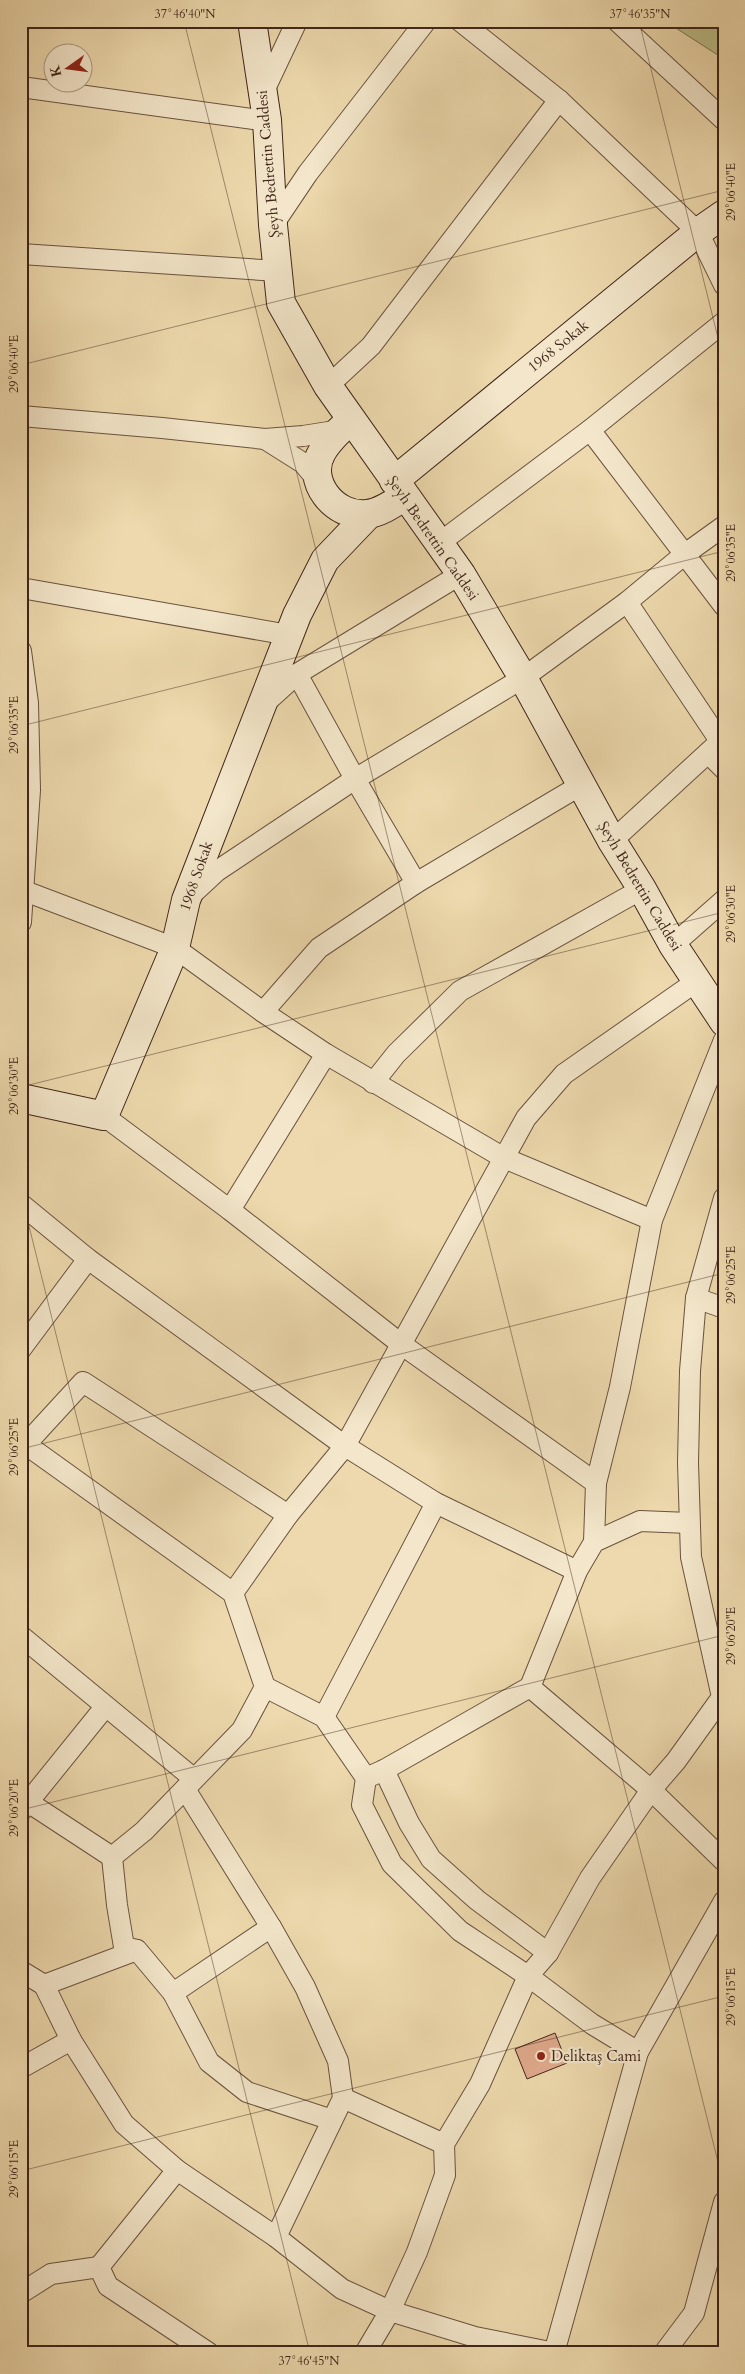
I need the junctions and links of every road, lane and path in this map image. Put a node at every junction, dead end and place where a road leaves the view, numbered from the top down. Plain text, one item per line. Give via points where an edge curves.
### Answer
1 (252, 21) edge
2 (297, 21) edge
3 (426, 21) edge
4 (460, 21) edge
5 (617, 21) edge
6 (21, 87) edge
7 (263, 93) junction
8 (558, 100) junction
9 (724, 120) edge
10 (267, 121) junction
11 (724, 214) edge
12 (273, 225) junction
13 (698, 232) junction
14 (21, 254) edge
15 (278, 271) junction
16 (724, 285) edge
17 (724, 322) edge
18 (328, 386) junction
19 (21, 416) edge
20 (346, 425) junction
21 (590, 430) junction
22 (264, 439) junction
23 (322, 489) junction
24 (400, 489) junction
25 (368, 514) junction
26 (724, 526) edge
27 (438, 544) junction
28 (685, 554) junction
29 (325, 560) junction
30 (461, 574) junction
31 (21, 588) edge
32 (627, 602) junction
33 (724, 606) edge
34 (289, 635) junction
35 (21, 651) edge
36 (298, 674) junction
37 (523, 678) junction
38 (25, 702) edge
39 (260, 708) junction
40 (717, 744) edge
41 (724, 769) edge
42 (355, 779) junction
43 (581, 785) junction
44 (612, 842) junction
45 (416, 883) junction
46 (642, 889) junction
47 (22, 890) edge
48 (186, 900) junction
49 (724, 900) edge
50 (21, 922) edge
51 (673, 945) junction
52 (174, 948) junction
53 (697, 981) junction
54 (263, 1012) junction
55 (724, 1022) edge
56 (724, 1040) edge
57 (326, 1054) junction
58 (374, 1083) junction
59 (21, 1098) edge
60 (104, 1116) junction
61 (504, 1158) junction
62 (724, 1198) edge
63 (21, 1204) edge
64 (230, 1210) junction
65 (652, 1220) junction
66 (88, 1259) junction
67 (696, 1298) junction
68 (724, 1308) edge
69 (401, 1344) junction
70 (21, 1349) edge
71 (24, 1443) edge
72 (345, 1446) junction
73 (596, 1483) junction
74 (436, 1503) junction
75 (288, 1515) junction
76 (689, 1523) junction
77 (594, 1542) junction
78 (577, 1571) junction
79 (233, 1593) junction
80 (21, 1636) edge
81 (265, 1687) junction
82 (530, 1687) junction
83 (723, 1697) edge
84 (105, 1706) junction
85 (324, 1717) junction
86 (375, 1774) junction
87 (189, 1784) junction
88 (651, 1790) junction
89 (23, 1808) edge
90 (112, 1856) junction
91 (724, 1861) edge
92 (724, 1901) edge
93 (271, 1927) junction
94 (137, 1950) junction
95 (548, 1953) junction
96 (21, 1971) edge
97 (528, 1976) junction
98 (44, 1985) junction
99 (173, 1993) junction
100 (71, 2040) junction
101 (638, 2052) junction
102 (21, 2068) edge
103 (343, 2098) junction
104 (332, 2120) junction
105 (444, 2144) junction
106 (177, 2170) junction
107 (723, 2209) edge
108 (276, 2237) junction
109 (717, 2255) edge
110 (99, 2267) junction
111 (21, 2293) edge
112 (390, 2311) junction
113 (527, 2350) edge
114 (209, 2353) edge
115 (365, 2353) edge
116 (554, 2353) edge
117 (664, 2353) edge

1 - 7 street, Şeyh Bedrettin Caddesi
2 - 7 street
3 - 12 street via 308,173
4 - 8 street
5 - 9 street
6 - 10 street
7 - 10 street, Şeyh Bedrettin Caddesi
8 - 13 street
8 - 18 street via 371,346
10 - 12 street, Şeyh Bedrettin Caddesi
11 - 13 street, 1968 Sokak
12 - 15 street, Şeyh Bedrettin Caddesi
13 - 16 street
13 - 24 street, 1968 Sokak
14 - 15 street
15 - 18 street, Şeyh Bedrettin Caddesi via 281,303
17 - 21 street
18 - 20 street, Şeyh Bedrettin Caddesi
19 - 22 street
20 - 22 street via 303,436
20 - 23 street via 321,453
20 - 24 street, Şeyh Bedrettin Caddesi
21 - 27 street
21 - 28 street
22 - 23 street via 303,463
23 - 25 street via 339,508 353,514
23 - 29 street via 328,531
24 - 25 street, 1968 Sokak
24 - 27 street, Şeyh Bedrettin Caddesi
25 - 29 street
26 - 28 street
27 - 30 street, Şeyh Bedrettin Caddesi
28 - 32 street
28 - 33 street
29 - 34 street, 1968 Sokak
30 - 36 street
30 - 37 street, Şeyh Bedrettin Caddesi
31 - 34 street
32 - 37 street
32 - 40 street
34 - 39 street, 1968 Sokak
35 - 38 street
36 - 39 street
36 - 42 street
37 - 42 street
37 - 43 street, Şeyh Bedrettin Caddesi
38 - 47 street via 30,790
39 - 48 street, 1968 Sokak
40 - 41 street
40 - 44 street
42 - 45 street
42 - 48 street via 217,871
43 - 44 street, Şeyh Bedrettin Caddesi
43 - 45 street
44 - 46 street, Şeyh Bedrettin Caddesi
45 - 54 street via 319,948
46 - 51 street, Şeyh Bedrettin Caddesi
46 - 58 street via 460,991 396,1054
47 - 50 street
47 - 52 street
48 - 52 street, 1968 Sokak
49 - 51 street
51 - 53 street, Şeyh Bedrettin Caddesi
52 - 54 street
52 - 60 street, 1968 Sokak
53 - 55 street, Şeyh Bedrettin Caddesi
53 - 61 street via 564,1074 526,1118
54 - 57 street
56 - 65 street
57 - 58 street
57 - 64 street
58 - 61 street
59 - 60 street
60 - 64 street
61 - 65 street
61 - 69 street
62 - 67 street
63 - 66 street
64 - 69 street
65 - 73 street via 620,1387
66 - 70 street
66 - 72 street
67 - 68 street
67 - 76 street via 690,1371
69 - 72 street
69 - 73 street
71 - 75 street via 83,1382
71 - 79 street
72 - 74 street
72 - 75 street
73 - 77 street
74 - 78 street
74 - 85 street
75 - 79 street
76 - 77 street via 640,1521
76 - 83 street via 690,1557
77 - 78 street
78 - 82 street
79 - 81 street
80 - 84 street
81 - 85 street
81 - 87 street via 242,1730
82 - 86 street
82 - 88 street
83 - 88 street
84 - 87 street
84 - 89 street
85 - 86 street
86 - 95 street via 431,1859 477,1900
86 - 97 street via 362,1805 392,1864 460,1931
87 - 90 street via 144,1831
87 - 93 street
88 - 91 street
88 - 95 street via 590,1878
89 - 90 street
90 - 94 street via 124,1947
92 - 101 street
93 - 99 street
93 - 103 street via 305,1987 338,2061
94 - 98 street
94 - 99 street
95 - 97 street
96 - 98 street
97 - 101 street via 592,2024
97 - 105 street via 480,2084
98 - 100 street
99 - 104 street via 210,2062 247,2092
100 - 102 street
100 - 106 street via 124,2124
101 - 116 street
103 - 104 street
103 - 105 street
104 - 108 street
105 - 112 street via 445,2175 417,2252
106 - 108 street
106 - 110 street
107 - 109 street
108 - 112 street via 342,2290
109 - 117 street via 694,2312
110 - 111 street via 51,2274
110 - 114 street via 108,2286
112 - 113 street
112 - 115 street
113 - 116 street

